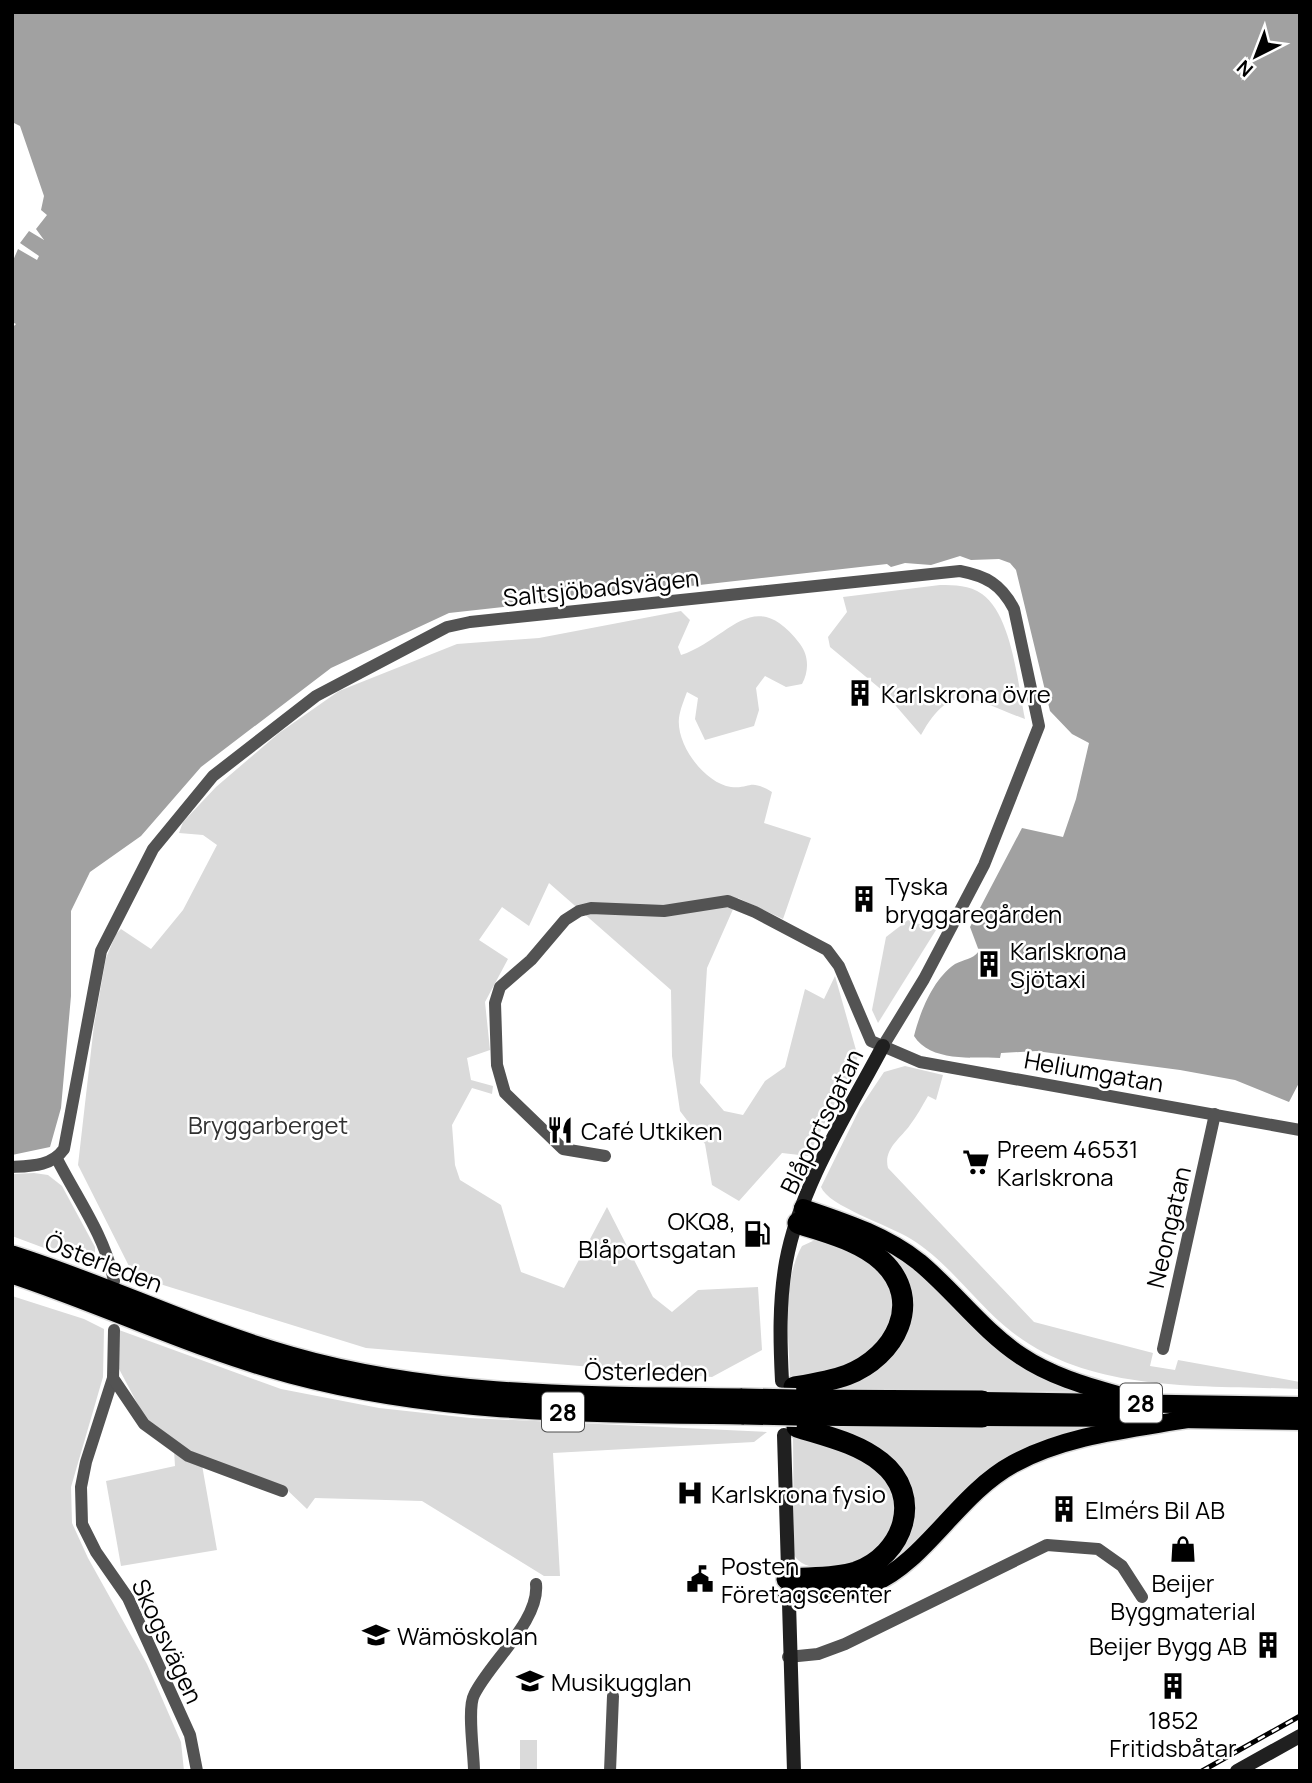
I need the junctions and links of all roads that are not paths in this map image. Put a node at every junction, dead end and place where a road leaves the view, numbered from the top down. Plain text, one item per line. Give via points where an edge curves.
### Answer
1 (883, 1046) junction
2 (1215, 1114) junction
3 (1300, 1130) edge
4 (605, 1156) dead end
5 (57, 1159) junction
6 (12, 1167) edge
7 (801, 1216) junction
8 (12, 1256) edge
9 (12, 1273) edge
10 (114, 1280) dead end
11 (114, 1330) dead end
12 (1163, 1349) dead end
13 (113, 1378) junction
14 (1145, 1403) junction
15 (741, 1404) junction
16 (1300, 1406) edge
17 (792, 1407) junction
18 (982, 1409) junction
19 (1188, 1419) junction
20 (1300, 1421) edge
21 (282, 1491) dead end
22 (536, 1584) dead end
23 (787, 1587) junction
24 (1142, 1597) dead end
25 (788, 1657) junction
26 (613, 1696) dead end
27 (1300, 1736) edge
28 (197, 1771) edge
29 (474, 1771) edge
30 (610, 1771) edge
31 (794, 1771) edge
32 (1237, 1771) edge

1 - 2 street, Heliumgatan via 920,1062
1 - 4 street via 871,1041 839,966 827,950 755,912 728,901 664,911 579,911 500,987 495,1003 497,1065 505,1093 563,1149
1 - 5 street, Saltsjöbadsvägen via 984,865 1039,726 1014,609 1006,594 980,575 960,570 470,622 447,627 316,696 213,776 153,849 101,951 70,1122
1 - 7 street, Blåportsgatan via 822,1161
2 - 3 street, Heliumgatan
2 - 12 street, Neongatan
5 - 6 street
5 - 10 street via 99,1235
7 - 14 main road via 862,1229 894,1244 931,1273 989,1332 1038,1367
7 - 17 street, Blåportsgatan via 787,1261 780,1316
7 - 17 highway via 881,1260 898,1281 904,1308 898,1333 872,1362
8 - 15 highway, Österleden / 28 via 220,1335 377,1377 481,1391
9 - 15 highway, Österleden / 28 via 276,1368 384,1394 479,1407
11 - 13 street, Skogsvägen
13 - 21 street via 144,1424 188,1456
13 - 28 street, Skogsvägen via 86,1462 82,1524 128,1598 190,1735
14 - 16 main road, Österleden / 28
14 - 18 main road, Österleden / 28
15 - 17 highway, Österleden / 28, bridge
17 - 18 highway, Österleden / 28
17 - 23 street, Blåportsgatan
17 - 23 highway via 881,1461 897,1477 906,1513 896,1541 873,1563 840,1576
18 - 19 main road, Österleden / 28
19 - 20 main road, Österleden / 28
19 - 23 main road via 1108,1433 1028,1457 978,1489 915,1554 886,1576 849,1590
22 - 29 street via 535,1601 519,1630 472,1697
23 - 25 street, Blåportsgatan
24 - 25 street via 1122,1566 1098,1549 1047,1545 845,1644 818,1654
25 - 31 street, Blåportsgatan
26 - 30 street
27 - 32 street

